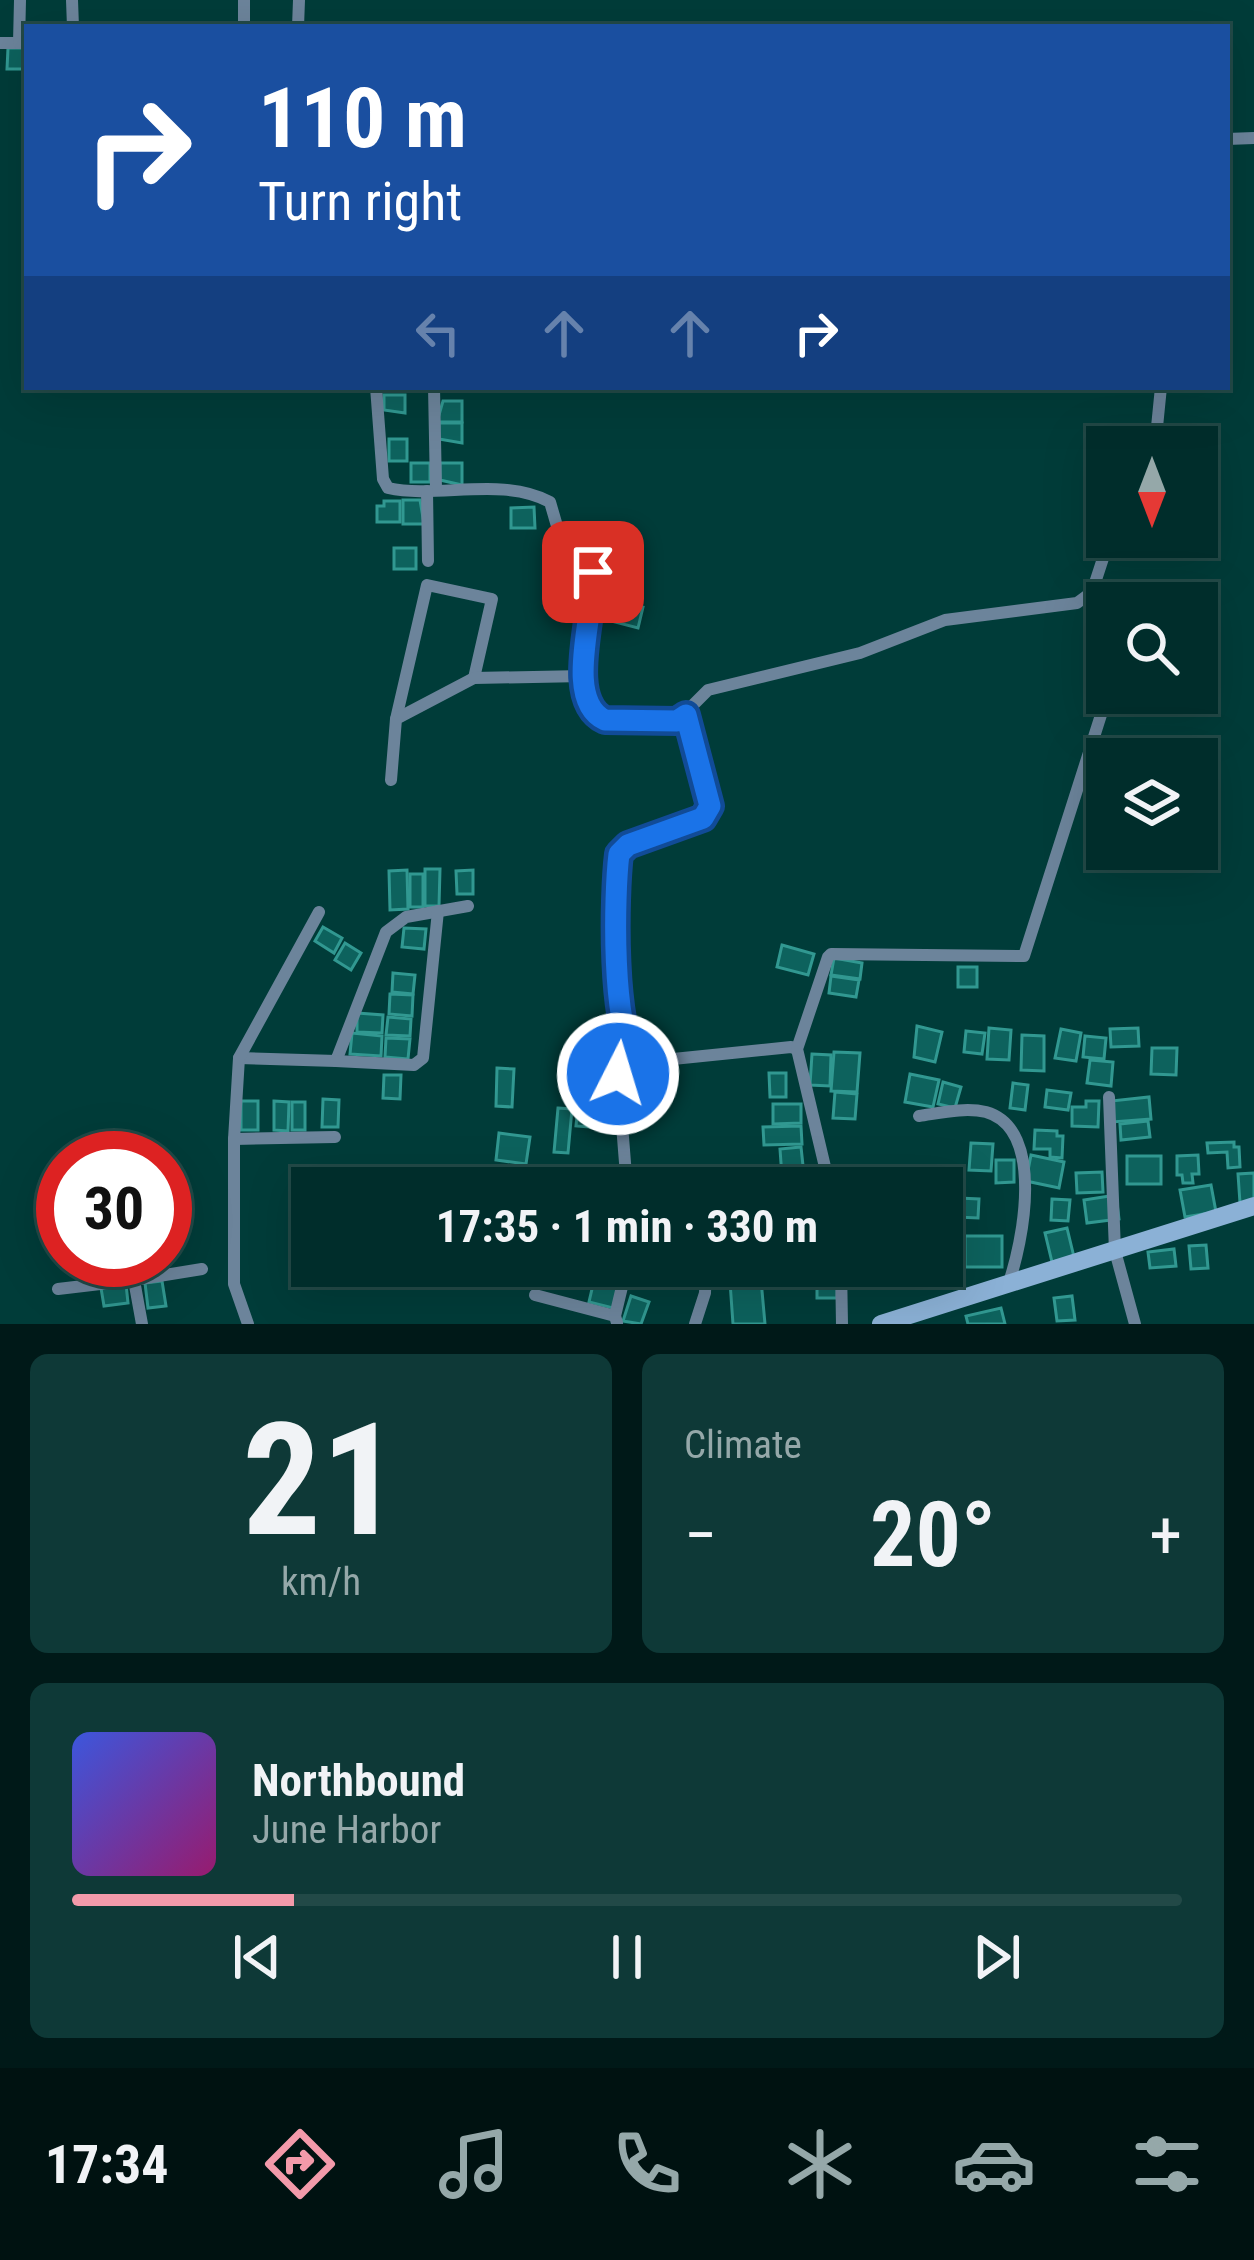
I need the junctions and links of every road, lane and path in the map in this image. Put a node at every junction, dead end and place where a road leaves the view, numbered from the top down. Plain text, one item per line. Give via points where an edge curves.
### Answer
1 (20, 0) edge
2 (0, 43) edge
3 (23, 43) edge
4 (376, 390) edge
5 (434, 390) edge
6 (1161, 390) edge
7 (1157, 426) edge
8 (431, 491) junction
9 (428, 562) dead end
10 (1086, 596) edge
11 (1077, 603) junction
12 (1086, 608) edge
13 (584, 676) junction
14 (474, 678) junction
15 (1101, 714) edge
16 (686, 715) junction
17 (396, 719) junction
18 (391, 780) dead end
19 (468, 906) dead end
20 (438, 911) junction
21 (319, 912) dead end
22 (797, 1049) junction
23 (239, 1058) junction
24 (637, 1060) junction
25 (337, 1061) junction
26 (1108, 1097) dead end
27 (919, 1116) dead end
28 (335, 1137) dead end
29 (234, 1139) junction
30 (625, 1167) edge
31 (825, 1167) edge
32 (1254, 1206) edge
33 (1115, 1251) junction
34 (202, 1269) dead end
35 (192, 1271) edge
36 (1008, 1286) junction
37 (75, 1287) edge
38 (135, 1287) edge
39 (623, 1287) edge
40 (705, 1287) edge
41 (841, 1287) edge
42 (58, 1289) dead end
43 (535, 1294) dead end
44 (616, 1320) edge
45 (142, 1324) edge
46 (248, 1324) edge
47 (694, 1324) edge
48 (842, 1324) edge
49 (880, 1324) edge
50 (1135, 1324) edge

1 - 3 street
2 - 3 street
4 - 8 street via 385,485
5 - 8 street
6 - 7 street
8 - 9 street
8 - 13 street via 550,502 566,557 594,576
10 - 11 street
11 - 12 street
11 - 16 street via 945,620 860,653 708,690
13 - 14 street
13 - 16 street via 590,707 601,718
14 - 17 street
14 - 17 street via 492,599 427,584
15 - 22 street via 1024,956 831,954
16 - 24 street via 706,815 628,845 618,859 619,1011
17 - 18 street
19 - 20 street
20 - 25 street via 406,917 386,932
20 - 25 street via 423,1058 414,1066
21 - 23 street
22 - 24 street
22 - 31 street
23 - 25 street
23 - 29 street
24 - 30 street via 618,1074
26 - 33 street
27 - 36 street via 984,1112 1022,1145 1021,1249
28 - 29 street
29 - 46 street via 234,1284
32 - 33 street
33 - 36 street
33 - 50 street
34 - 35 street
36 - 49 street
37 - 42 street
38 - 45 street
39 - 44 street
40 - 47 street
41 - 48 street
43 - 44 street

